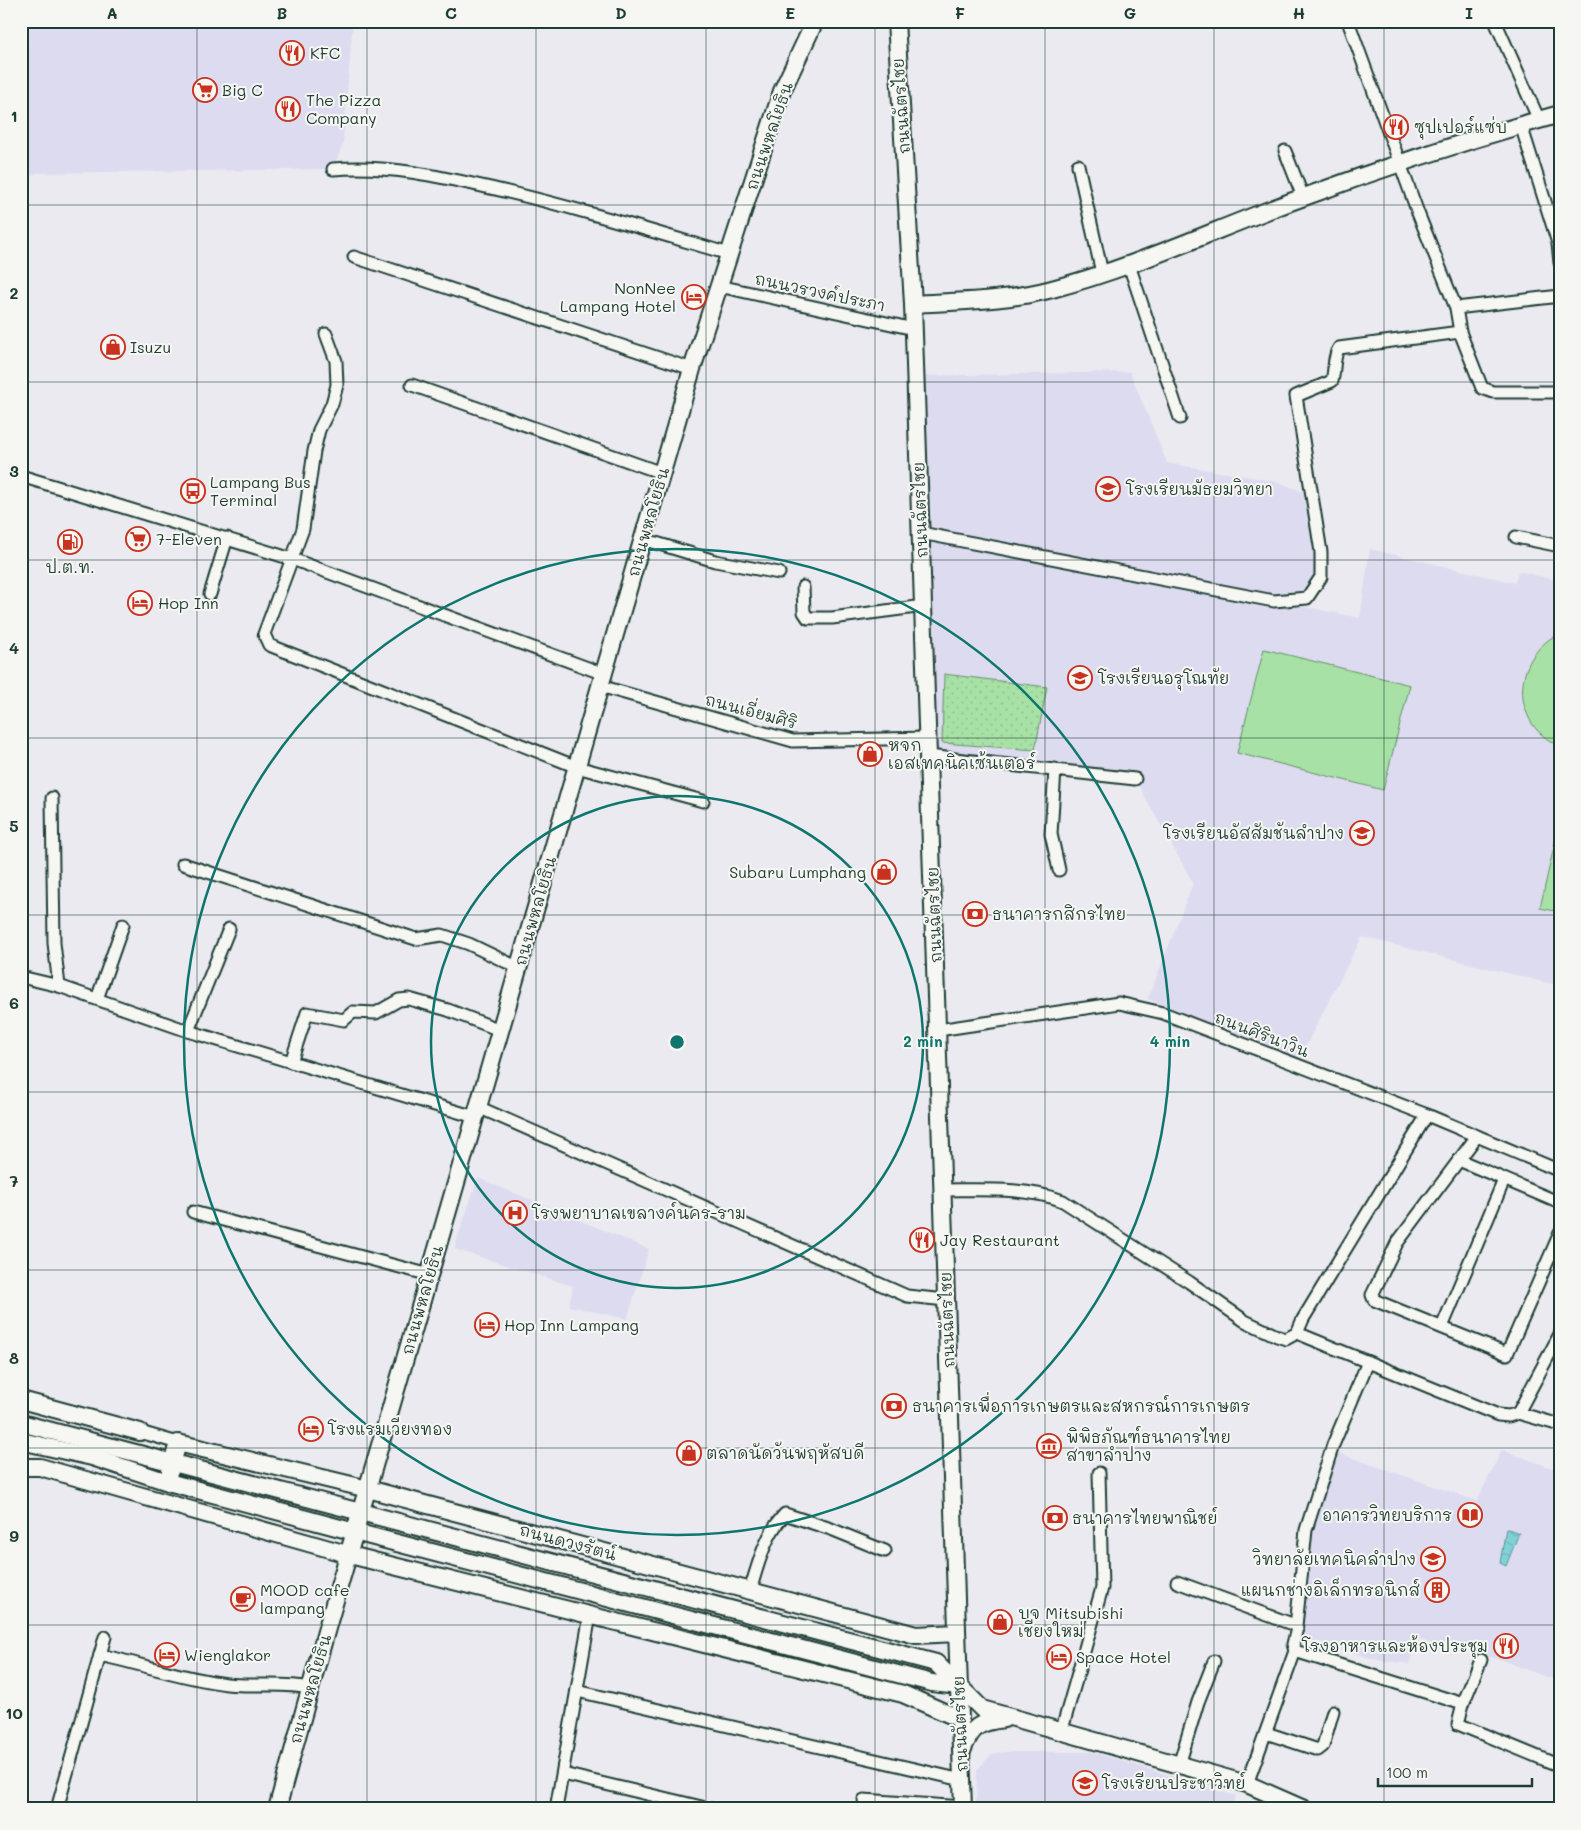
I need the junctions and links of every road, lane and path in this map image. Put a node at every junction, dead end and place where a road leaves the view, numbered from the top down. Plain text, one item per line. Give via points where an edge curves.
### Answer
1 (815, 21) edge
2 (896, 21) edge
3 (1348, 21) edge
4 (1495, 21) edge
5 (1560, 114) edge
6 (1539, 120) junction
7 (1521, 125) junction
8 (1285, 151) dead end
9 (1401, 163) junction
10 (1078, 165) dead end
11 (333, 169) dead end
12 (1304, 197) junction
13 (1559, 243) edge
14 (730, 254) junction
15 (354, 257) dead end
16 (1560, 263) edge
17 (1129, 265) junction
18 (1102, 273) junction
19 (719, 286) junction
20 (1560, 296) edge
21 (913, 304) junction
22 (1456, 308) junction
23 (914, 329) junction
24 (1460, 332) junction
25 (326, 334) dead end
26 (692, 369) junction
27 (412, 385) dead end
28 (1560, 392) edge
29 (1180, 418) dead end
30 (662, 473) junction
31 (21, 476) edge
32 (921, 533) junction
33 (1516, 536) dead end
34 (227, 538) junction
35 (643, 539) junction
36 (1560, 546) edge
37 (292, 559) junction
38 (779, 573) dead end
39 (803, 587) dead end
40 (210, 594) dead end
41 (924, 606) junction
42 (602, 680) junction
43 (928, 738) junction
44 (928, 756) junction
45 (577, 767) junction
46 (1055, 769) junction
47 (1135, 779) dead end
48 (52, 798) dead end
49 (703, 801) dead end
50 (183, 864) dead end
51 (1058, 870) dead end
52 (123, 925) dead end
53 (229, 928) dead end
54 (519, 968) junction
55 (21, 978) edge
56 (59, 986) junction
57 (97, 999) junction
58 (500, 1030) junction
59 (938, 1030) junction
60 (188, 1032) junction
61 (291, 1062) junction
62 (477, 1112) junction
63 (1427, 1115) junction
64 (1477, 1136) junction
65 (1458, 1160) junction
66 (1560, 1171) edge
67 (1504, 1180) junction
68 (943, 1190) junction
69 (1560, 1203) edge
70 (193, 1212) dead end
71 (1560, 1233) edge
72 (430, 1275) junction
73 (946, 1300) junction
74 (1442, 1327) junction
75 (1297, 1333) junction
76 (1560, 1334) edge
77 (1368, 1362) junction
78 (21, 1400) edge
79 (1518, 1413) junction
80 (21, 1418) edge
81 (21, 1423) edge
82 (1560, 1425) edge
83 (52, 1431) junction
84 (140, 1432) joint
85 (21, 1441) edge
86 (178, 1442) junction
87 (21, 1450) edge
88 (92, 1457) junction
89 (173, 1462) junction
90 (21, 1467) edge
91 (1099, 1473) dead end
92 (168, 1482) junction
93 (368, 1489) junction
94 (162, 1502) junction
95 (361, 1511) junction
96 (355, 1532) junction
97 (885, 1551) dead end
98 (349, 1555) junction
99 (664, 1568) junction
100 (1177, 1582) dead end
101 (658, 1590) junction
102 (750, 1591) junction
103 (652, 1608) junction
104 (590, 1615) junction
105 (1296, 1626) junction
106 (647, 1629) junction
107 (957, 1633) junction
108 (105, 1637) dead end
109 (1295, 1651) junction
110 (100, 1655) junction
111 (1481, 1660) dead end
112 (1214, 1661) dead end
113 (959, 1686) junction
114 (310, 1688) junction
115 (577, 1691) junction
116 (1463, 1704) junction
117 (1333, 1711) dead end
118 (1009, 1718) junction
119 (960, 1719) junction
120 (1061, 1732) junction
121 (1266, 1733) junction
122 (961, 1753) junction
123 (1179, 1765) junction
124 (1560, 1766) edge
125 (563, 1774) junction
126 (962, 1780) junction
127 (1247, 1784) junction
128 (864, 1800) dead end
129 (963, 1808) edge
130 (57, 1809) edge
131 (277, 1809) edge
132 (556, 1809) edge
133 (710, 1809) edge
134 (1304, 1809) edge

1 - 14 main road, ถนนพหลโยธิน via 782,91
2 - 21 main road, ถนนฉัตรไชย
3 - 9 street
4 - 6 street
5 - 6 main road
6 - 7 main road
7 - 9 main road
7 - 13 street
8 - 12 street
9 - 12 main road
9 - 22 street
10 - 18 street
11 - 14 street via 379,169 465,182 548,201
12 - 17 main road
13 - 16 street
14 - 19 main road, ถนนพหลโยธิน
15 - 26 street
17 - 18 main road
17 - 29 street
18 - 21 main road via 1051,290 996,299
19 - 23 street, ถนนวรวงค์ประภา
19 - 26 main road, ถนนพหลโยธิน
20 - 22 street
21 - 23 main road, ถนนฉัตรไชย
22 - 24 street
23 - 32 main road, ถนนฉัตรไชย
24 - 28 street via 1482,388 1493,392
24 - 32 street via 1338,348 1332,381 1296,396 1321,552 1321,577 1307,598 1274,601
25 - 37 street via 336,361 337,385 319,430 303,529
26 - 30 main road, ถนนพหลโยธิน
27 - 30 street
30 - 35 main road, ถนนพหลโยธิน
31 - 34 street, ถนนเอี่ยมศิริ
32 - 41 main road, ถนนฉัตรไชย
33 - 36 street
34 - 37 street, ถนนเอี่ยมศิริ
34 - 40 street
35 - 38 street via 715,561
35 - 42 main road, ถนนพหลโยธิน
37 - 42 street, ถนนเอี่ยมศิริ
37 - 45 street via 264,634 269,645
39 - 41 street via 804,612 808,618
41 - 43 main road, ถนนฉัตรไชย
42 - 43 street, ถนนเอี่ยมศิริ via 793,741
42 - 45 main road, ถนนพหลโยธิน
43 - 44 main road, ถนนฉัตรไชย
44 - 46 street
44 - 59 main road, ถนนฉัตรไชย
45 - 49 street
45 - 54 main road, ถนนพหลโยธิน
46 - 47 street
46 - 51 street via 1051,834
48 - 56 street via 54,943
50 - 54 street via 416,939 442,935
52 - 57 street
53 - 60 street
54 - 58 main road, ถนนพหลโยธิน
55 - 56 street
56 - 57 street
57 - 60 street
58 - 61 street via 409,999 399,1000 376,1013 353,1012 344,1020 307,1013
58 - 62 main road, ถนนพหลโยธิน
59 - 63 street, ถนนศิรินาวิน via 1119,1004 1163,1013
59 - 68 main road, ถนนฉัตรไชย
60 - 61 street
61 - 62 street
62 - 72 main road, ถนนพหลโยธิน
62 - 73 street via 906,1296
63 - 64 street, ถนนศิรินาวิน
63 - 75 street
64 - 65 street
64 - 66 street, ถนนศิรินาวิน
65 - 67 street
65 - 74 street via 1397,1243 1372,1295 1374,1300
67 - 69 street
67 - 74 street
68 - 73 main road, ถนนฉัตรไชย
68 - 75 street via 996,1190 1051,1196 1245,1321 1277,1336 1286,1338
70 - 72 street
71 - 74 street via 1507,1354
72 - 93 main road, ถนนพหลโยธิน
73 - 107 main road, ถนนฉัตรไชย
75 - 77 street
76 - 79 street
77 - 79 street via 1498,1415
77 - 105 street via 1333,1445 1306,1530
78 - 84 main road
79 - 82 street
80 - 83 main road
81 - 83 main road
83 - 89 main road
84 - 86 street
85 - 88 main road
86 - 89 main road
86 - 93 main road, ถนนดวงรัตน์
87 - 88 main road
88 - 92 main road
89 - 92 main road
89 - 95 main road
90 - 94 main road via 40,1467
91 - 120 street via 1102,1588
92 - 94 main road
92 - 96 main road
93 - 95 main road, ถนนพหลโยธิน
93 - 99 main road, ถนนดวงรัตน์
94 - 98 main road
95 - 96 main road, ถนนพหลโยธิน
95 - 101 main road
96 - 98 main road, ถนนพหลโยธิน
96 - 103 main road
97 - 102 street via 785,1514 764,1546
98 - 104 main road
98 - 114 main road, ถนนพหลโยธิน
99 - 101 main road
99 - 102 main road, ถนนดวงรัตน์
100 - 105 street
101 - 103 main road
101 - 113 main road via 936,1663
102 - 107 main road, ถนนดวงรัตน์ via 916,1635
103 - 106 main road
103 - 113 main road via 932,1683
104 - 106 main road
104 - 115 street
105 - 109 street
106 - 119 main road via 904,1694
107 - 113 main road, ถนนฉัตรไชย
108 - 110 street
109 - 116 street
109 - 121 street
110 - 114 street via 212,1681 262,1686 289,1683
110 - 130 street
111 - 116 street
112 - 123 street
113 - 118 main road via 982,1709
113 - 119 main road, ถนนฉัตรไชย
114 - 131 main road, ถนนพหลโยธิน
115 - 125 street
115 - 126 street
116 - 124 street via 1458,1724
117 - 121 street via 1323,1746 1318,1750
118 - 120 main road
118 - 122 main road via 983,1722 966,1740
119 - 122 main road, ถนนฉัตรไชย
120 - 123 main road
121 - 127 street
122 - 126 main road, ถนนฉัตรไชย
123 - 127 main road
125 - 132 street
125 - 133 street
126 - 129 main road, ถนนฉัตรไชย
127 - 134 main road
128 - 129 street

